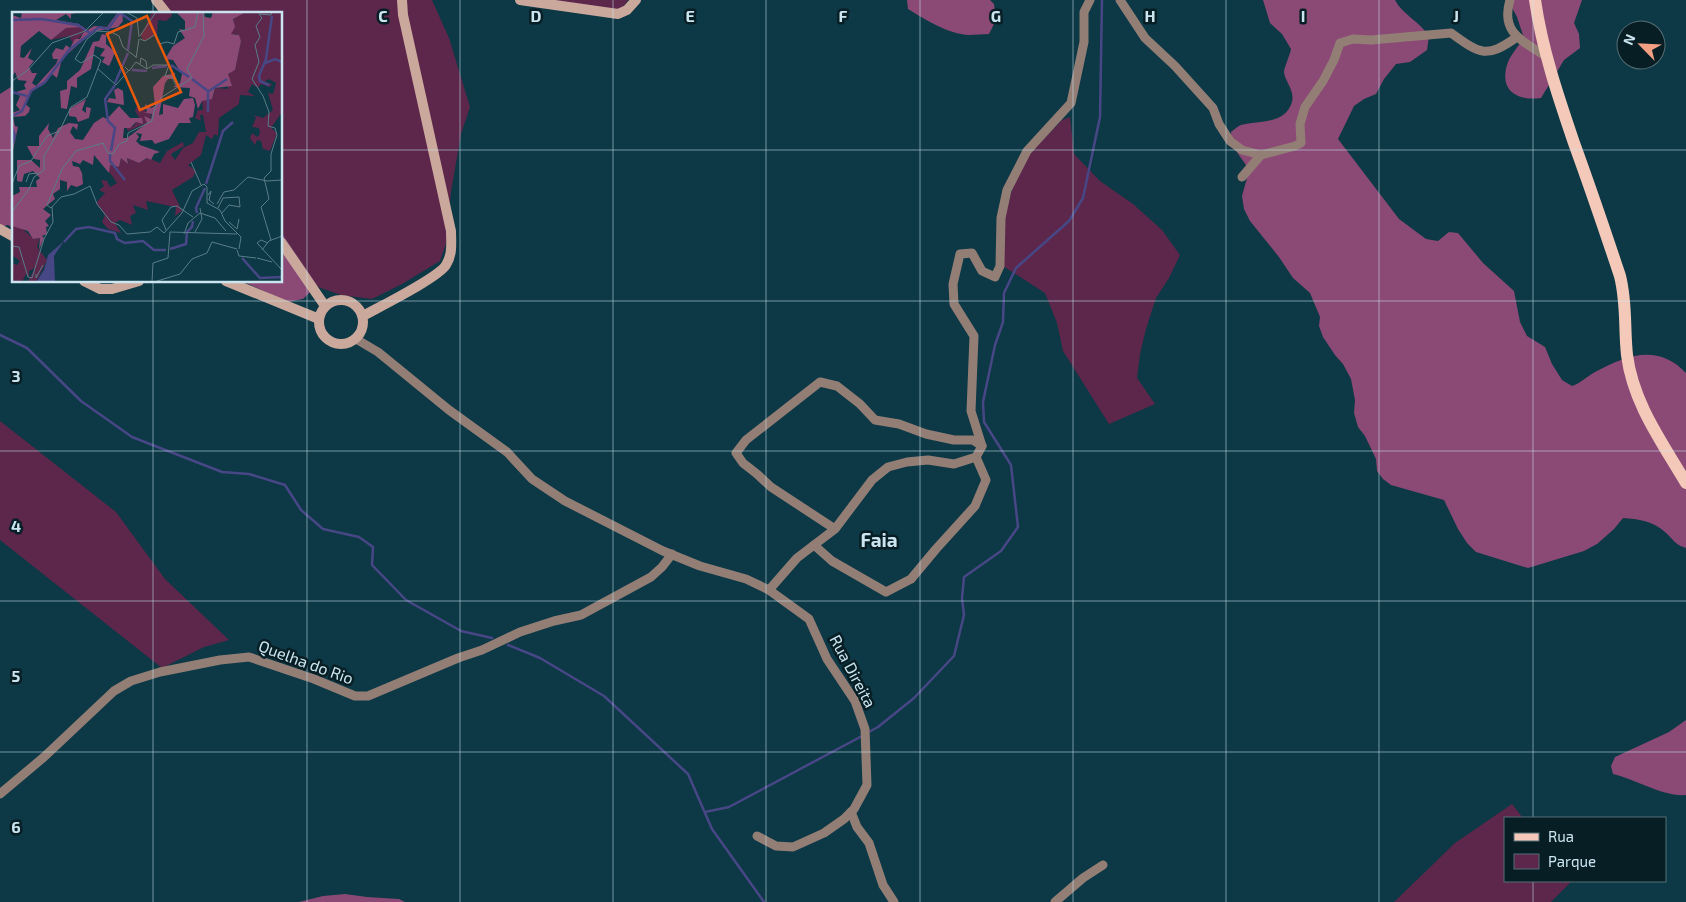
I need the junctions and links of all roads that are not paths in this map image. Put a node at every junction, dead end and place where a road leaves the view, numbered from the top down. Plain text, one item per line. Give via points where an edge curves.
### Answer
1 (156, 0) edge
2 (402, 0) edge
3 (520, 0) edge
4 (636, 0) edge
5 (1090, 0) edge
6 (1120, 0) edge
7 (1510, 0) edge
8 (1535, 0) edge
9 (165, 12) edge
10 (1517, 37) junction
11 (1547, 57) junction
12 (1261, 155) junction
13 (1242, 177) dead end
14 (0, 229) edge
15 (12, 236) edge
16 (282, 243) edge
17 (86, 282) edge
18 (136, 282) edge
19 (228, 282) edge
20 (325, 306) junction
21 (363, 316) junction
22 (319, 320) junction
23 (356, 339) junction
24 (982, 446) junction
25 (976, 457) junction
26 (1686, 483) edge
27 (835, 529) junction
28 (814, 545) junction
29 (672, 554) junction
30 (769, 590) junction
31 (0, 794) edge
32 (850, 812) junction
33 (757, 836) dead end
34 (1104, 865) dead end
35 (894, 902) edge
36 (1055, 902) edge

1 - 9 street
2 - 21 street via 451,231 452,251 446,266
3 - 4 street via 618,14
5 - 24 street via 1084,12 1084,42 1071,102 1026,151 1007,190 1001,218 1000,266 995,277 982,271 972,253 960,254 953,284 954,304 974,336 971,411
6 - 12 street via 1145,38 1213,108 1230,141 1242,150
7 - 10 street via 1506,15 1512,33
8 - 11 main road
10 - 11 street
10 - 12 street via 1500,50 1480,52 1451,33 1352,39 1340,43 1323,81 1304,108 1300,124 1301,143
11 - 26 main road via 1620,276 1625,296 1627,355 1640,404
12 - 13 street
14 - 15 street
16 - 20 street
17 - 18 street via 100,289 112,289
19 - 22 street
20 - 21 street via 344,300 354,304
20 - 22 street
21 - 23 street via 361,333
22 - 23 street via 321,332 327,340 342,344
23 - 29 street, Rua Direita via 378,352 507,452 532,479 565,501
24 - 25 street
24 - 27 street via 973,440 954,440 875,420 837,386 820,382 746,440 736,453 771,487
25 - 27 street via 954,464 928,460 888,467 872,480
25 - 28 street via 986,480 975,506 911,579 886,592 832,561
27 - 28 street
28 - 30 street via 797,558
29 - 30 street, Rua Direita
29 - 31 street, Quelha do Rio via 651,577 581,615 520,632 368,696 355,696 246,656 181,667 131,681 114,691
30 - 32 street, Rua Direita via 809,619 827,659 855,701 865,729 867,785
32 - 33 street, Rua Direita via 824,833 793,846 776,846
32 - 35 street via 869,843 883,885
34 - 36 street

